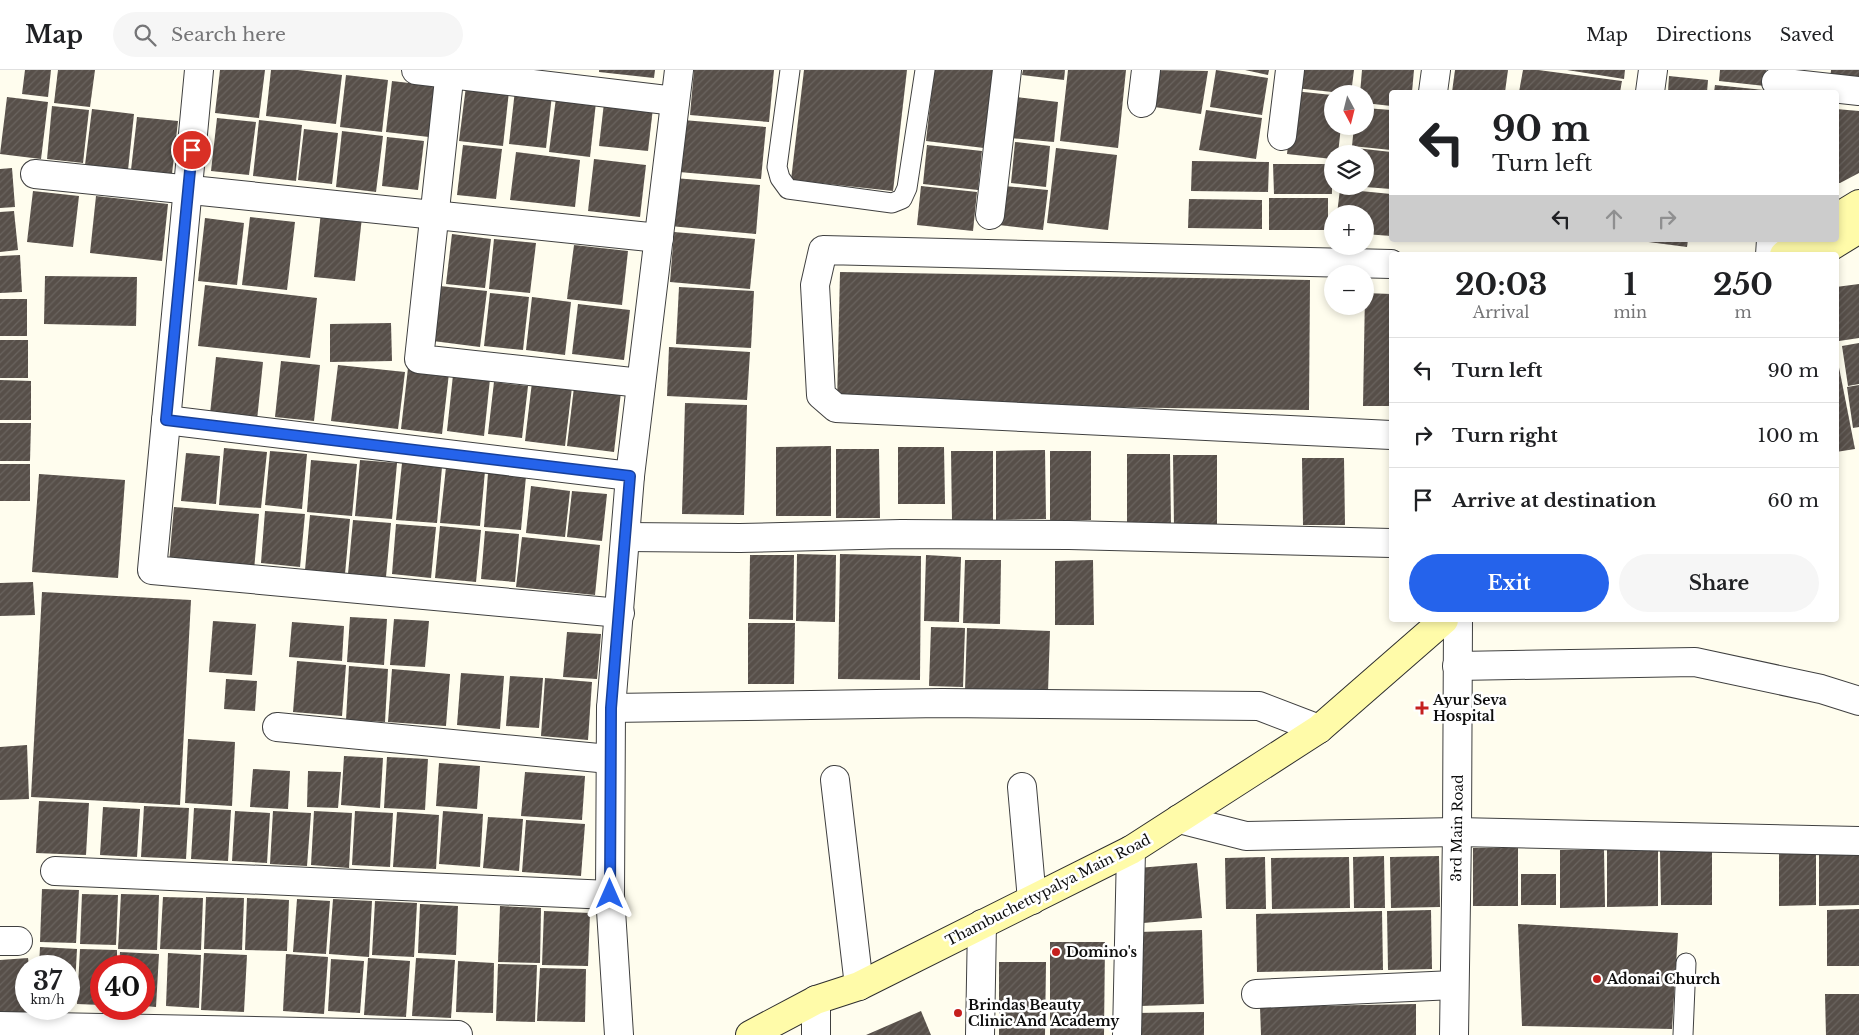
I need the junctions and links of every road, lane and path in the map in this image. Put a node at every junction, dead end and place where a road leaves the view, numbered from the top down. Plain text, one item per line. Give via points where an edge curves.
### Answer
1 (199, 70) edge
2 (416, 70) edge
3 (679, 70) edge
4 (790, 70) edge
5 (924, 70) edge
6 (1007, 70) edge
7 (1146, 70) edge
8 (1290, 70) edge
9 (1436, 70) edge
10 (1653, 70) edge
11 (450, 72) edge
12 (1776, 82) edge
13 (1433, 90) edge
14 (1650, 90) edge
15 (1859, 91) edge
16 (675, 101) junction
17 (1142, 103) dead end
18 (1282, 136) dead end
19 (35, 174) dead end
20 (188, 190) junction
21 (1859, 204) edge
22 (434, 215) junction
23 (990, 215) dead end
24 (1839, 216) edge
25 (1859, 229) edge
26 (659, 238) junction
27 (1839, 241) edge
28 (1800, 242) edge
29 (1838, 242) edge
30 (1788, 252) edge
31 (1822, 252) edge
32 (1389, 264) edge
33 (641, 383) junction
34 (166, 420) junction
35 (1389, 436) edge
36 (630, 476) junction
37 (626, 537) junction
38 (1389, 543) edge
39 (620, 613) junction
40 (1442, 622) edge
41 (1458, 622) edge
42 (1457, 666) junction
43 (1859, 701) edge
44 (611, 708) junction
45 (277, 728) dead end
46 (1319, 729) junction
47 (609, 758) junction
48 (835, 780) dead end
49 (1022, 786) dead end
50 (1179, 819) junction
51 (1457, 832) junction
52 (1859, 841) edge
53 (1131, 850) junction
54 (55, 871) dead end
55 (610, 894) junction
56 (1032, 900) junction
57 (982, 924) junction
58 (1686, 963) dead end
59 (1454, 985) junction
60 (859, 986) junction
61 (1256, 994) dead end
62 (816, 1000) junction
63 (0, 1026) edge
64 (458, 1035) edge
65 (619, 1035) edge
66 (750, 1035) edge
67 (816, 1035) edge
68 (980, 1035) edge
69 (1128, 1035) edge
70 (1454, 1035) edge
71 (1462, 1035) edge
72 (1682, 1035) edge

1 - 20 street
2 - 11 street
3 - 16 street
4 - 5 lane via 777,167 788,189 892,203 902,198 907,188
6 - 23 street
7 - 17 street
8 - 18 street
9 - 13 street
10 - 14 street
11 - 16 street
11 - 22 street
12 - 15 street
16 - 26 street
19 - 20 street
20 - 22 street
20 - 34 street
21 - 24 main road
22 - 26 street
22 - 33 street via 419,359
25 - 27 main road
26 - 33 street
28 - 30 main road
29 - 31 main road
32 - 35 street via 823,250 815,285 821,395 836,408
33 - 36 street
34 - 36 street
34 - 39 street via 152,570
36 - 37 street
37 - 38 street via 1069,535
37 - 39 street
39 - 44 street
40 - 46 main road, Thambuchettypalya Main Road
41 - 42 street, 3rd Main Road
42 - 43 street via 1695,662 1821,689
42 - 51 street, 3rd Main Road
44 - 46 street via 942,703 1259,706
44 - 47 street
45 - 47 street
46 - 50 main road, Thambuchettypalya Main Road
47 - 55 street
48 - 60 street
49 - 56 street
50 - 51 street via 1246,836
50 - 53 main road, Thambuchettypalya Main Road
51 - 52 street
51 - 59 street, 3rd Main Road
53 - 56 main road, Thambuchettypalya Main Road
53 - 69 street
54 - 55 street
55 - 65 street
56 - 57 main road, Thambuchettypalya Main Road
57 - 60 main road, Thambuchettypalya Main Road
57 - 68 street
58 - 72 lane
59 - 61 street
59 - 70 street, 3rd Main Road
60 - 62 main road, Thambuchettypalya Main Road
62 - 66 main road, Thambuchettypalya Main Road
62 - 67 street
63 - 64 street
70 - 71 lane

